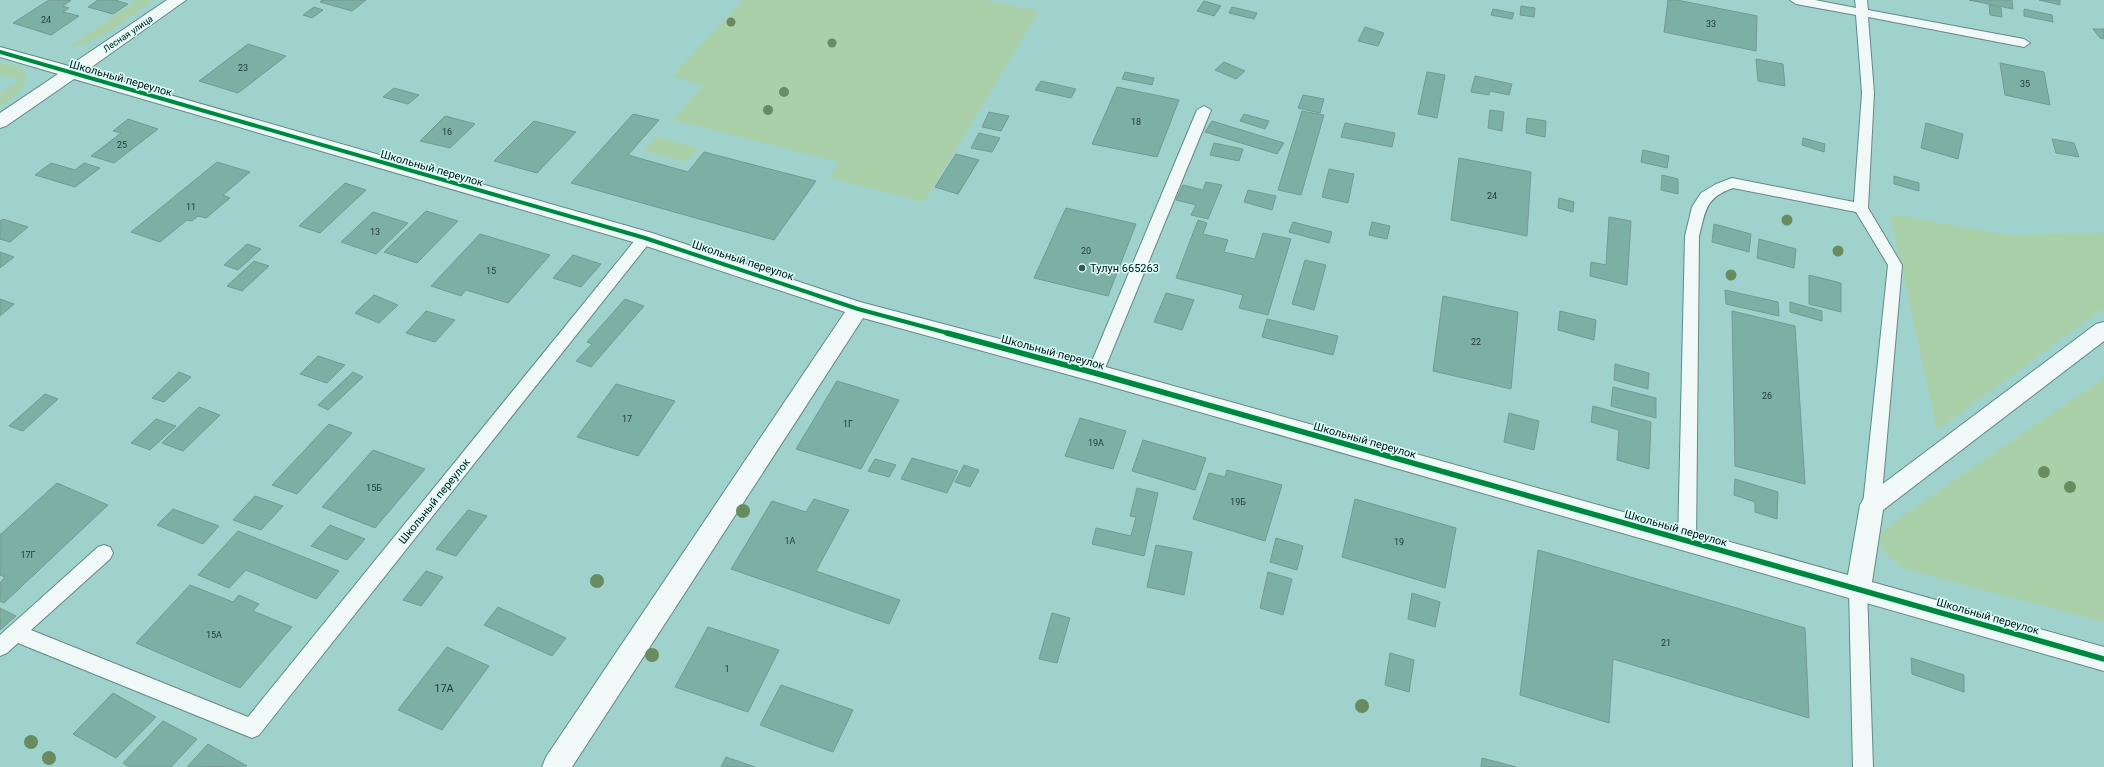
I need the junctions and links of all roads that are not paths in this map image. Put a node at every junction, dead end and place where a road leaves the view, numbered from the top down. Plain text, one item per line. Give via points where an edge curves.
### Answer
1 (178, 0) edge
2 (1796, 0) edge
3 (1861, 6) edge
4 (2024, 43) dead end
5 (0, 52) edge
6 (70, 74) junction
7 (1204, 110) dead end
8 (0, 122) edge
9 (1861, 208) junction
10 (645, 238) junction
11 (858, 309) junction
12 (2104, 330) edge
13 (1095, 373) junction
14 (1872, 505) junction
15 (1688, 542) junction
16 (104, 553) dead end
17 (1858, 589) junction
18 (16, 633) junction
19 (0, 647) edge
20 (2104, 659) edge
21 (556, 767) edge
22 (1863, 767) edge

1 - 6 street, Лесная улица
2 - 3 lane
3 - 4 lane
3 - 9 lane via 1868,93
5 - 6 street, Школьный переулок
6 - 8 street, Лесная улица
6 - 10 street, Школьный переулок
7 - 13 lane
9 - 14 lane via 1894,265
9 - 15 lane via 1732,183 1712,190 1700,203 1692,236
10 - 11 street, Школьный переулок
10 - 18 lane, Школьный переулок via 252,728
11 - 13 street, Школьный переулок
11 - 21 street
12 - 14 street
13 - 15 street, Школьный переулок
14 - 17 street
15 - 17 street, Школьный переулок
16 - 18 lane
17 - 20 street, Школьный переулок
17 - 22 lane
18 - 19 lane

